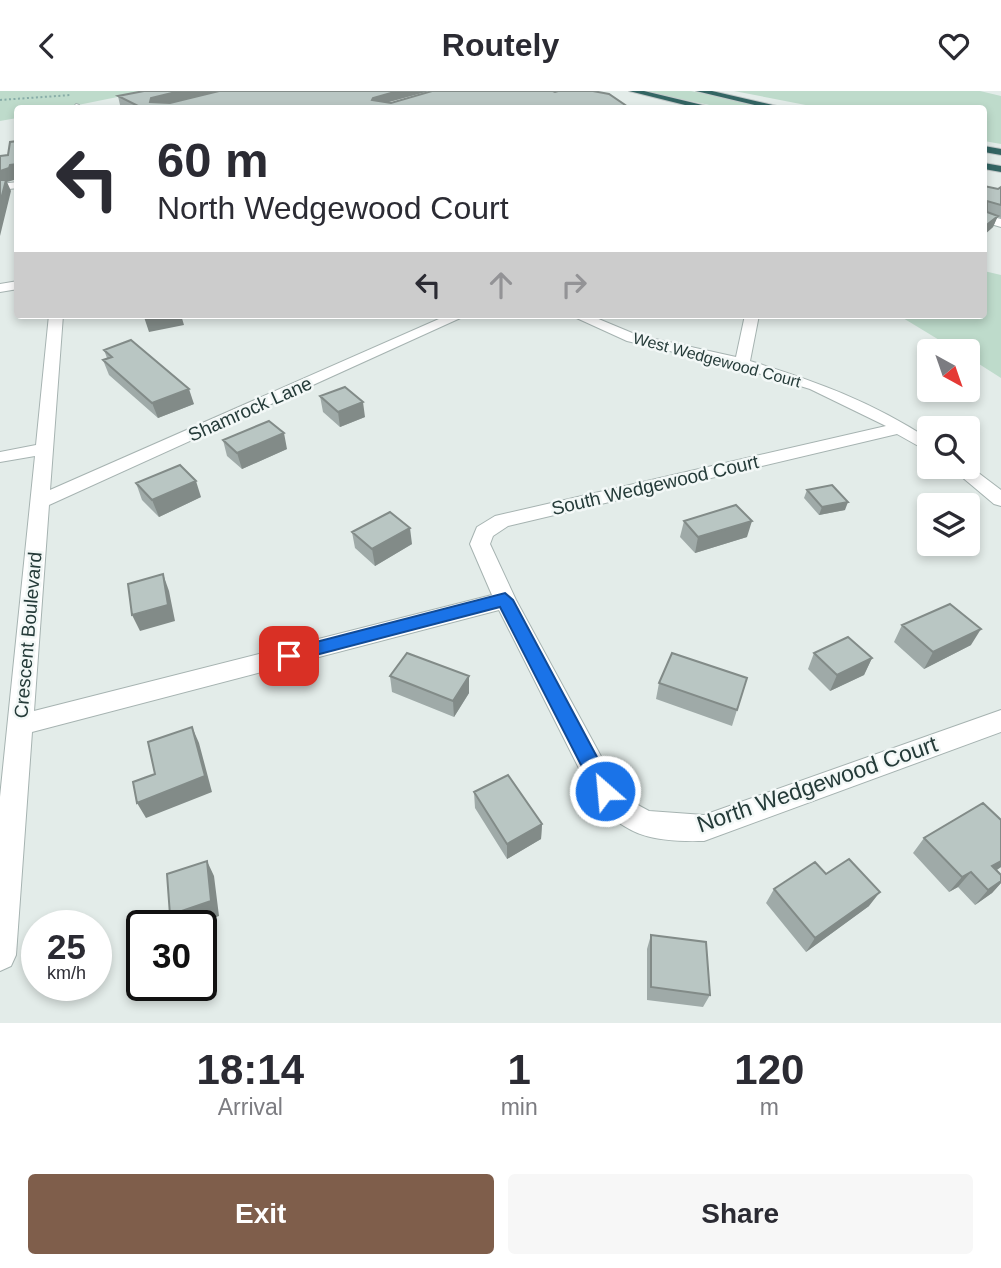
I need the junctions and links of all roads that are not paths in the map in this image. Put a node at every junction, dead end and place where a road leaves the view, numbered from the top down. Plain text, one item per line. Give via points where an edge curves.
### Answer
1 (633, 91) edge
2 (700, 91) edge
3 (697, 105) edge
4 (767, 105) edge
5 (56, 319) edge
6 (451, 319) edge
7 (587, 319) edge
8 (751, 319) edge
9 (742, 363) junction
10 (900, 428) junction
11 (917, 439) edge
12 (45, 449) junction
13 (0, 457) edge
14 (974, 479) edge
15 (1001, 500) edge
16 (40, 502) junction
17 (505, 600) junction
18 (1001, 721) edge
19 (20, 725) junction
20 (7, 804) edge
21 (0, 955) edge

1 - 3 highway
2 - 4 highway
5 - 12 street, Crescent Boulevard
6 - 16 street, Shamrock Lane
7 - 9 street, West Wedgewood Court via 632,338
8 - 9 street
9 - 10 street, West Wedgewood Court via 834,394
10 - 11 street, West Wedgewood Court
10 - 17 street, South Wedgewood Court via 502,521 484,532 480,544
12 - 13 street
12 - 16 street, Crescent Boulevard
14 - 15 street
16 - 19 street, Crescent Boulevard
17 - 18 street, North Wedgewood Court via 605,791 625,814 651,828 704,828
17 - 19 street
19 - 20 street, Crescent Boulevard
20 - 21 street, Crescent Boulevard

